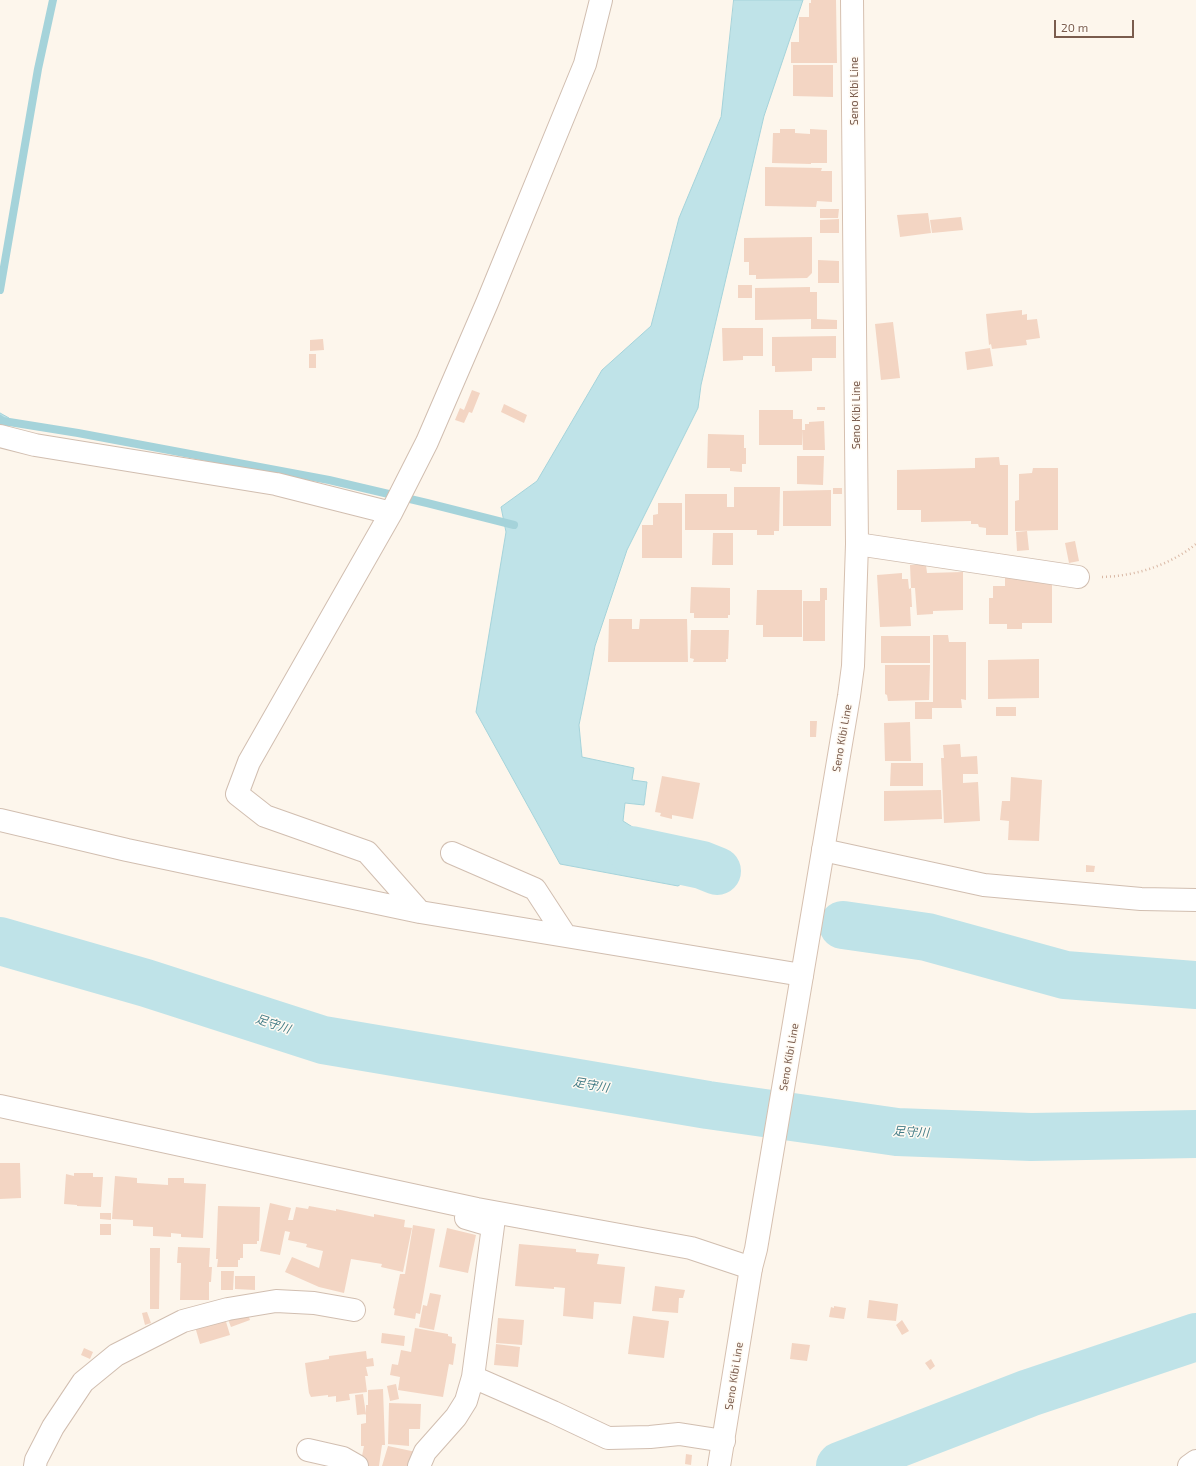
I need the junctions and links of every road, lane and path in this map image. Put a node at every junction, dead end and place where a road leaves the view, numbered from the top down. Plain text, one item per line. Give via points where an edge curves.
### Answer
1 (601, 0) edge
2 (852, 0) edge
3 (0, 436) edge
4 (397, 501) junction
5 (857, 544) junction
6 (1196, 544) edge
7 (1078, 577) joint
8 (0, 820) edge
9 (823, 850) junction
10 (452, 853) dead end
11 (1196, 900) edge
12 (420, 912) junction
13 (565, 935) junction
14 (801, 982) junction
15 (0, 1106) edge
16 (404, 1193) junction
17 (754, 1259) junction
18 (354, 1310) dead end
19 (474, 1377) junction
20 (724, 1441) junction
21 (308, 1450) dead end
22 (1196, 1461) edge
23 (35, 1466) edge
24 (357, 1466) edge
25 (419, 1466) edge
26 (719, 1466) edge
27 (1189, 1466) edge

1 - 4 street via 585,64 487,303 427,442
2 - 5 street, Seno Kibi Line
3 - 4 street via 35,445
4 - 12 street via 249,762 237,794 265,816 367,852
5 - 7 street
5 - 9 street, Seno Kibi Line via 853,666
6 - 7 path via 1174,559 1140,572 1121,576
8 - 12 street via 127,850
9 - 11 street via 984,885 1141,899
9 - 14 street, Seno Kibi Line
10 - 13 street via 535,889
12 - 13 street
13 - 14 street
14 - 17 street, Seno Kibi Line
15 - 16 street
16 - 17 street
16 - 19 street via 429,1208 493,1226
17 - 20 street, Seno Kibi Line
18 - 23 street via 314,1303 276,1302 228,1309 183,1321 116,1355 83,1382 53,1427
19 - 20 street via 608,1438 679,1434
19 - 25 street via 466,1401 456,1418 425,1452
20 - 26 street, Seno Kibi Line
21 - 24 street via 343,1458
22 - 27 street

